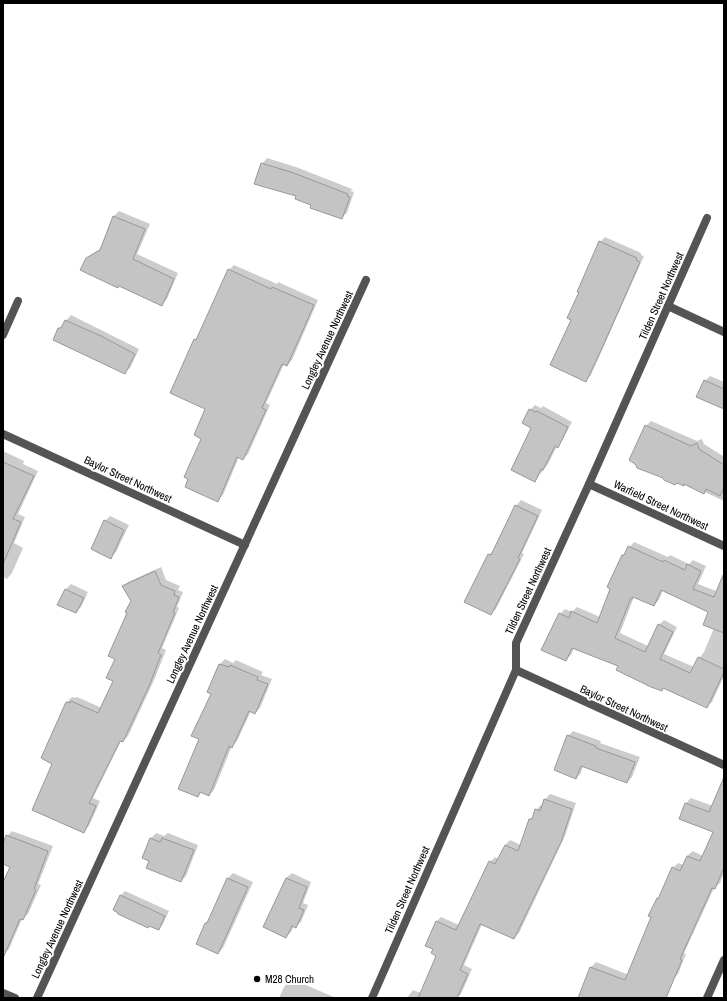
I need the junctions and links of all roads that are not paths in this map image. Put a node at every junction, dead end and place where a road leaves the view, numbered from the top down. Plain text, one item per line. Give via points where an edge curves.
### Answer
1 (707, 218) dead end
2 (366, 280) dead end
3 (18, 301) dead end
4 (668, 306) junction
5 (724, 332) edge
6 (3, 335) edge
7 (3, 434) edge
8 (589, 484) junction
9 (245, 545) junction
10 (724, 546) edge
11 (516, 670) junction
12 (724, 765) edge
13 (724, 960) edge
14 (3, 993) edge
15 (15, 998) edge
16 (37, 998) edge
17 (372, 998) edge
18 (707, 998) edge

1 - 4 street, Tilden Street Northwest
2 - 9 street, Longley Avenue Northwest
3 - 6 street
4 - 5 street
4 - 8 street, Tilden Street Northwest
7 - 9 street, Baylor Street Northwest
8 - 10 street, Warfield Street Northwest
8 - 11 street, Tilden Street Northwest via 516,643
9 - 16 street, Longley Avenue Northwest
11 - 12 street, Baylor Street Northwest
11 - 17 street, Tilden Street Northwest
13 - 18 street
14 - 15 street

